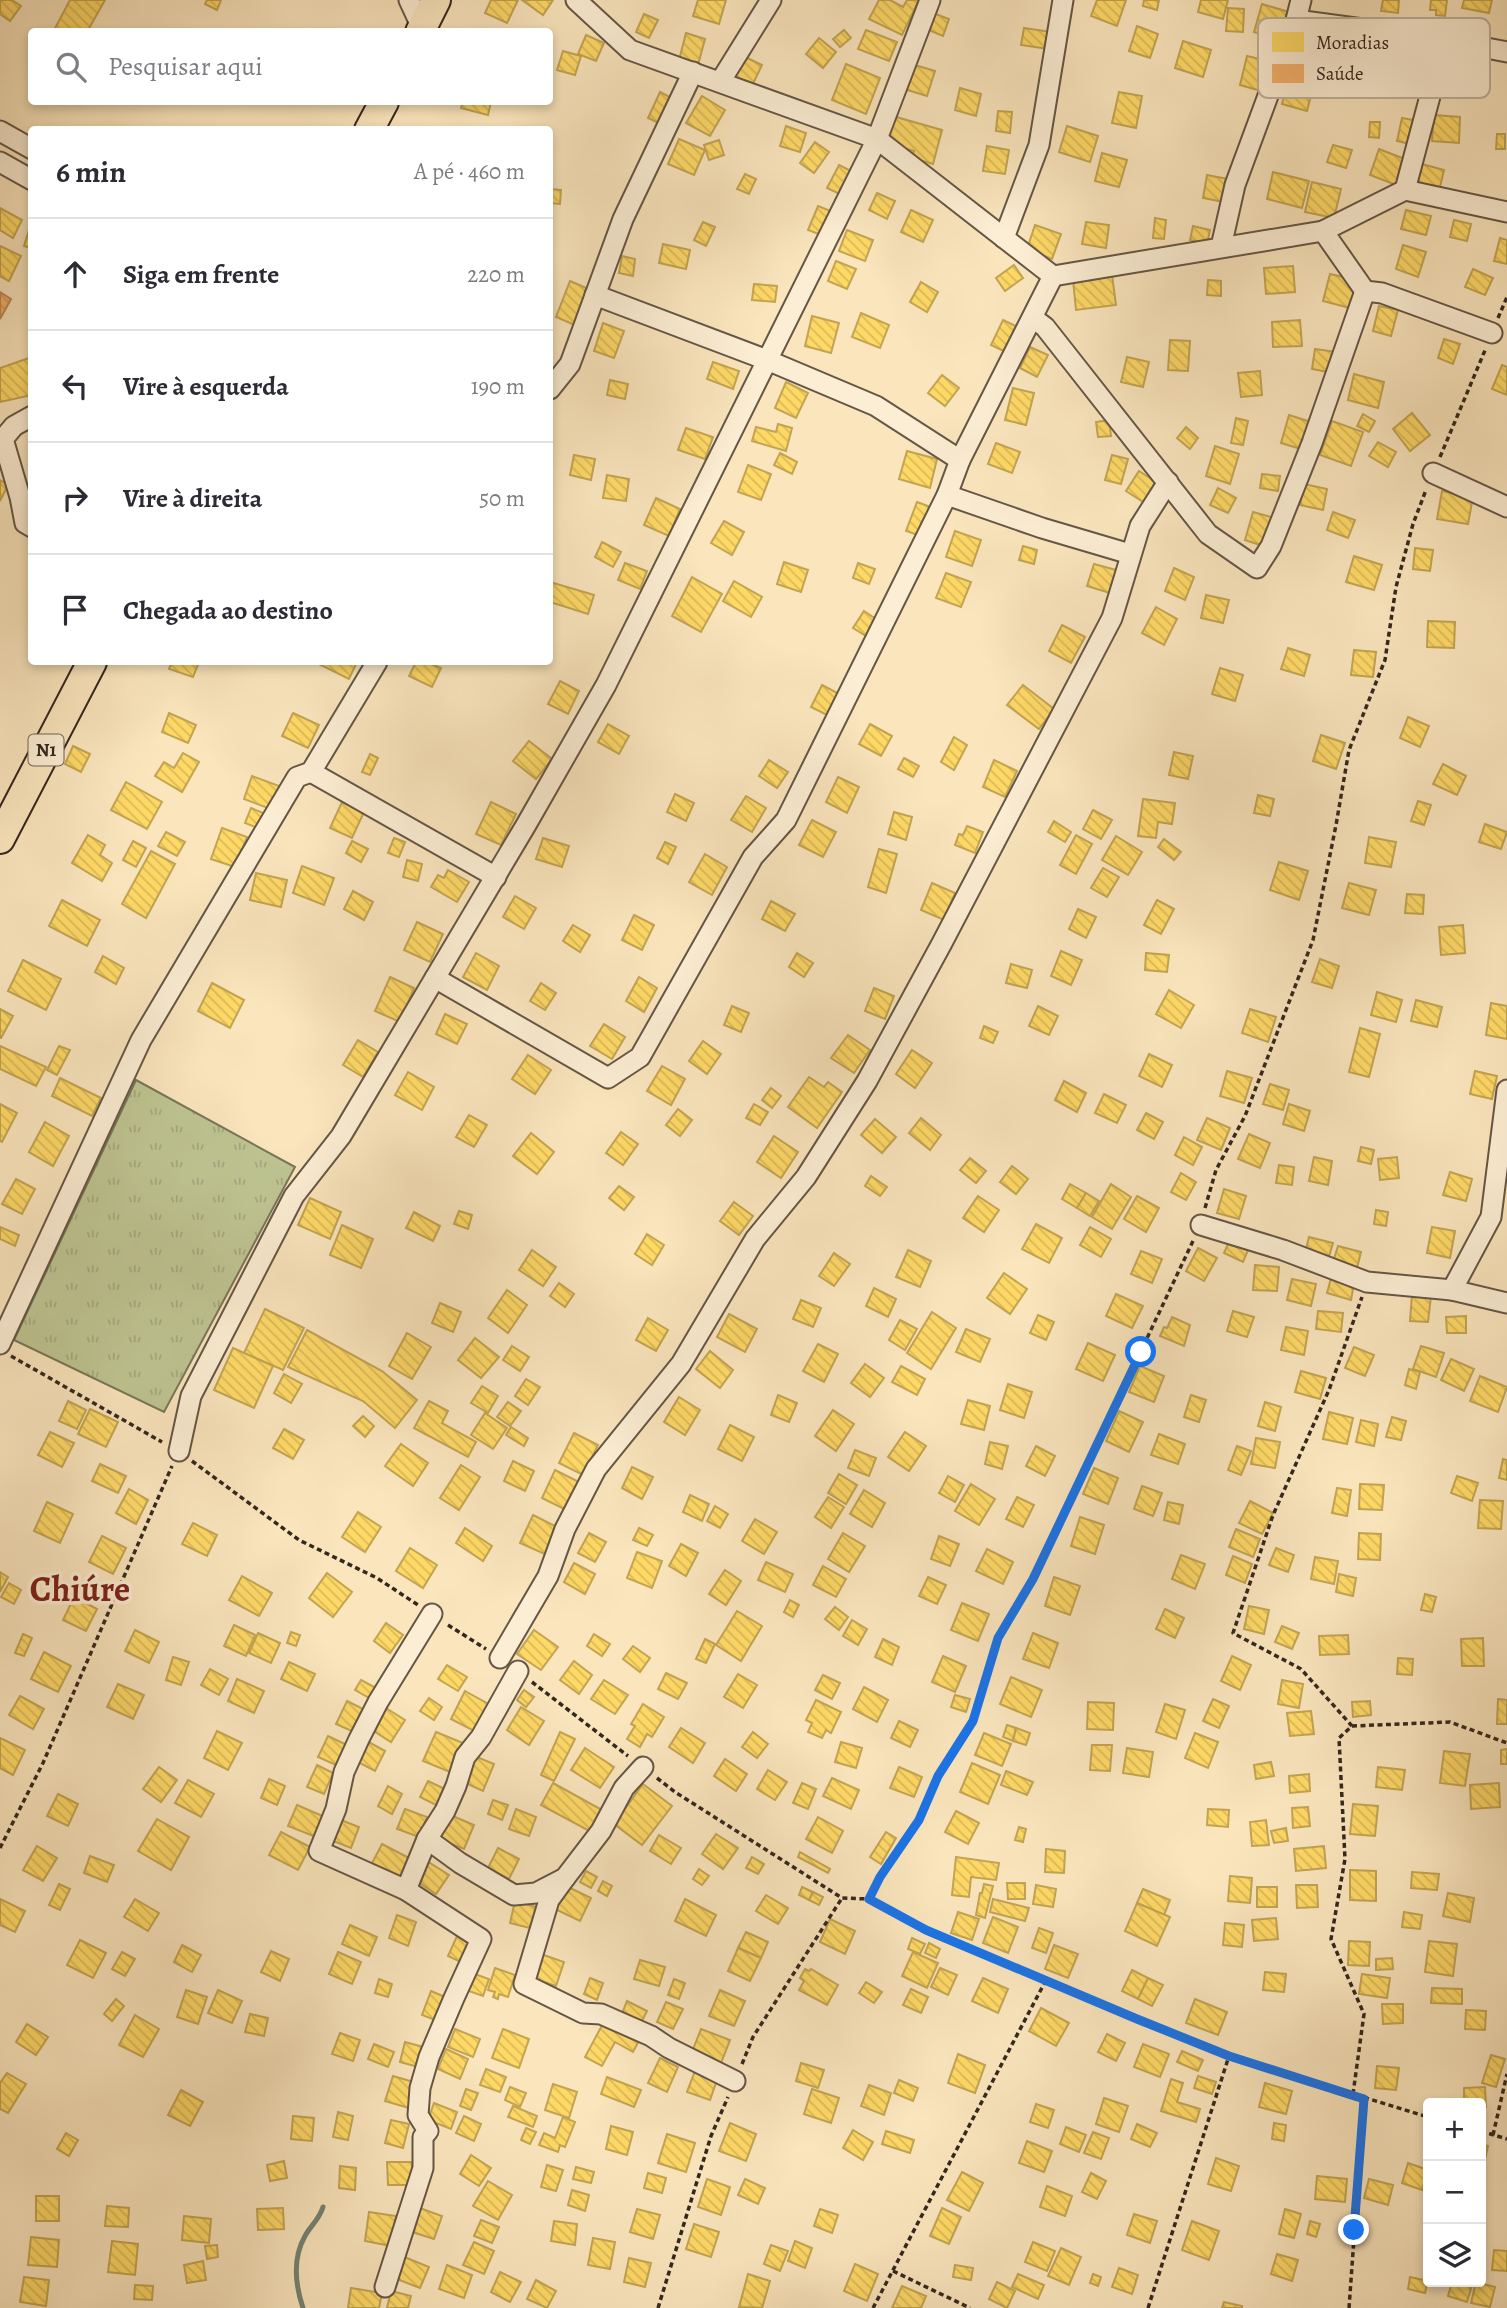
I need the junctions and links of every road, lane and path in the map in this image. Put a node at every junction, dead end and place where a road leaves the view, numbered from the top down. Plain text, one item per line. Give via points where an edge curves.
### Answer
1 (409, 0) edge
2 (436, 0) edge
3 (576, 0) edge
4 (771, 0) edge
5 (930, 0) edge
6 (1063, 0) edge
7 (1301, 0) edge
8 (1296, 18) edge
9 (420, 28) edge
10 (422, 28) edge
11 (693, 72) junction
12 (720, 82) junction
13 (1267, 98) edge
14 (1430, 98) edge
15 (382, 105) edge
16 (371, 126) edge
17 (0, 131) edge
18 (877, 139) junction
19 (28, 147) edge
20 (0, 162) edge
21 (28, 178) edge
22 (1405, 190) junction
23 (1507, 212) edge
24 (1323, 231) junction
25 (1004, 238) junction
26 (1221, 247) junction
27 (1053, 276) junction
28 (1365, 290) junction
29 (595, 295) junction
30 (1507, 297) edge
31 (1033, 318) junction
32 (1492, 333) junction
33 (767, 360) junction
34 (553, 386) edge
35 (28, 418) edge
36 (960, 460) junction
37 (1433, 473) junction
38 (1168, 482) junction
39 (947, 495) junction
40 (1507, 507) edge
41 (28, 525) edge
42 (1130, 554) junction
43 (90, 665) edge
44 (375, 665) edge
45 (311, 772) junction
46 (0, 839) edge
47 (496, 877) junction
48 (435, 978) junction
49 (1507, 1090) edge
50 (1201, 1225) junction
51 (1367, 1282) junction
52 (1452, 1290) junction
53 (1507, 1303) edge
54 (0, 1344) edge
55 (0, 1349) edge
56 (179, 1451) junction
57 (432, 1614) junction
58 (500, 1658) joint
59 (518, 1671) joint
60 (1352, 1726) junction
61 (1507, 1743) edge
62 (643, 1767) junction
63 (427, 1839) junction
64 (0, 1848) edge
65 (565, 1878) junction
66 (406, 1890) junction
67 (869, 1899) junction
68 (1045, 1982) junction
69 (1229, 2056) junction
70 (1507, 2074) edge
71 (736, 2081) dead end
72 (1353, 2095) junction
73 (1364, 2099) junction
74 (1423, 2116) edge
75 (1486, 2133) edge
76 (1493, 2135) junction
77 (1507, 2139) edge
78 (892, 2271) junction
79 (385, 2287) dead end
80 (873, 2308) edge
81 (970, 2308) edge
82 (1148, 2308) edge
83 (1349, 2308) edge

1 - 9 street
2 - 10 highway
3 - 11 street via 630,50
4 - 12 street
5 - 18 street
6 - 25 street via 1039,145
7 - 8 street
11 - 12 street
11 - 29 street via 623,219
12 - 18 street
13 - 26 street via 1235,185
14 - 22 street
15 - 16 highway
17 - 19 street
18 - 25 street
18 - 33 street
20 - 21 street
22 - 23 street
22 - 24 street
24 - 26 street
24 - 28 street
25 - 27 street
26 - 27 street
27 - 31 street
28 - 32 street
28 - 38 street via 1312,443 1271,546 1257,568 1208,534
29 - 33 street
29 - 34 street via 570,364
30 - 32 path
31 - 36 street
31 - 38 street via 1045,327
32 - 37 path
33 - 36 street via 876,406
33 - 47 street via 606,685
35 - 41 street via 3,439
36 - 39 street
37 - 40 street
37 - 50 path via 1396,587 1385,660 1349,750 1313,940 1245,1116 1216,1170
38 - 42 street via 1140,526
39 - 42 street
39 - 48 street via 786,820 753,858 640,1057 608,1078
42 - 58 street via 1112,618 867,1081 806,1177 755,1239 681,1364 596,1469 565,1529 548,1576
43 - 46 highway, N1
44 - 45 street
45 - 47 street
45 - 54 street via 297,777 141,1040
47 - 48 street
48 - 56 street via 341,1136 294,1196 191,1396
49 - 52 street via 1491,1217
50 - 51 street
50 - 67 path via 1033,1579 998,1638 973,1721
51 - 52 street
51 - 60 path via 1329,1390 1273,1515 1233,1633 1301,1669
52 - 53 street
55 - 56 path
56 - 57 path via 299,1540 377,1578
56 - 64 path via 43,1763
57 - 58 path
57 - 66 street via 359,1739 319,1851
59 - 62 path
59 - 63 street via 465,1757 445,1811
60 - 61 path via 1450,1723
60 - 72 path via 1339,1738 1345,1859 1331,1939 1364,2014
62 - 65 street
62 - 67 path via 842,1898
63 - 65 street via 514,1895 536,1893
63 - 66 street
65 - 71 street via 550,1900 524,1984 583,2013 601,2014 652,2036
66 - 79 street via 481,1939 420,2088 418,2115 428,2131 423,2168
67 - 68 path via 926,1930
68 - 69 path
68 - 78 path
69 - 72 path
69 - 82 path
70 - 76 path
72 - 73 path
73 - 74 path
73 - 83 path
75 - 76 path
76 - 77 path
78 - 80 path
78 - 81 path

